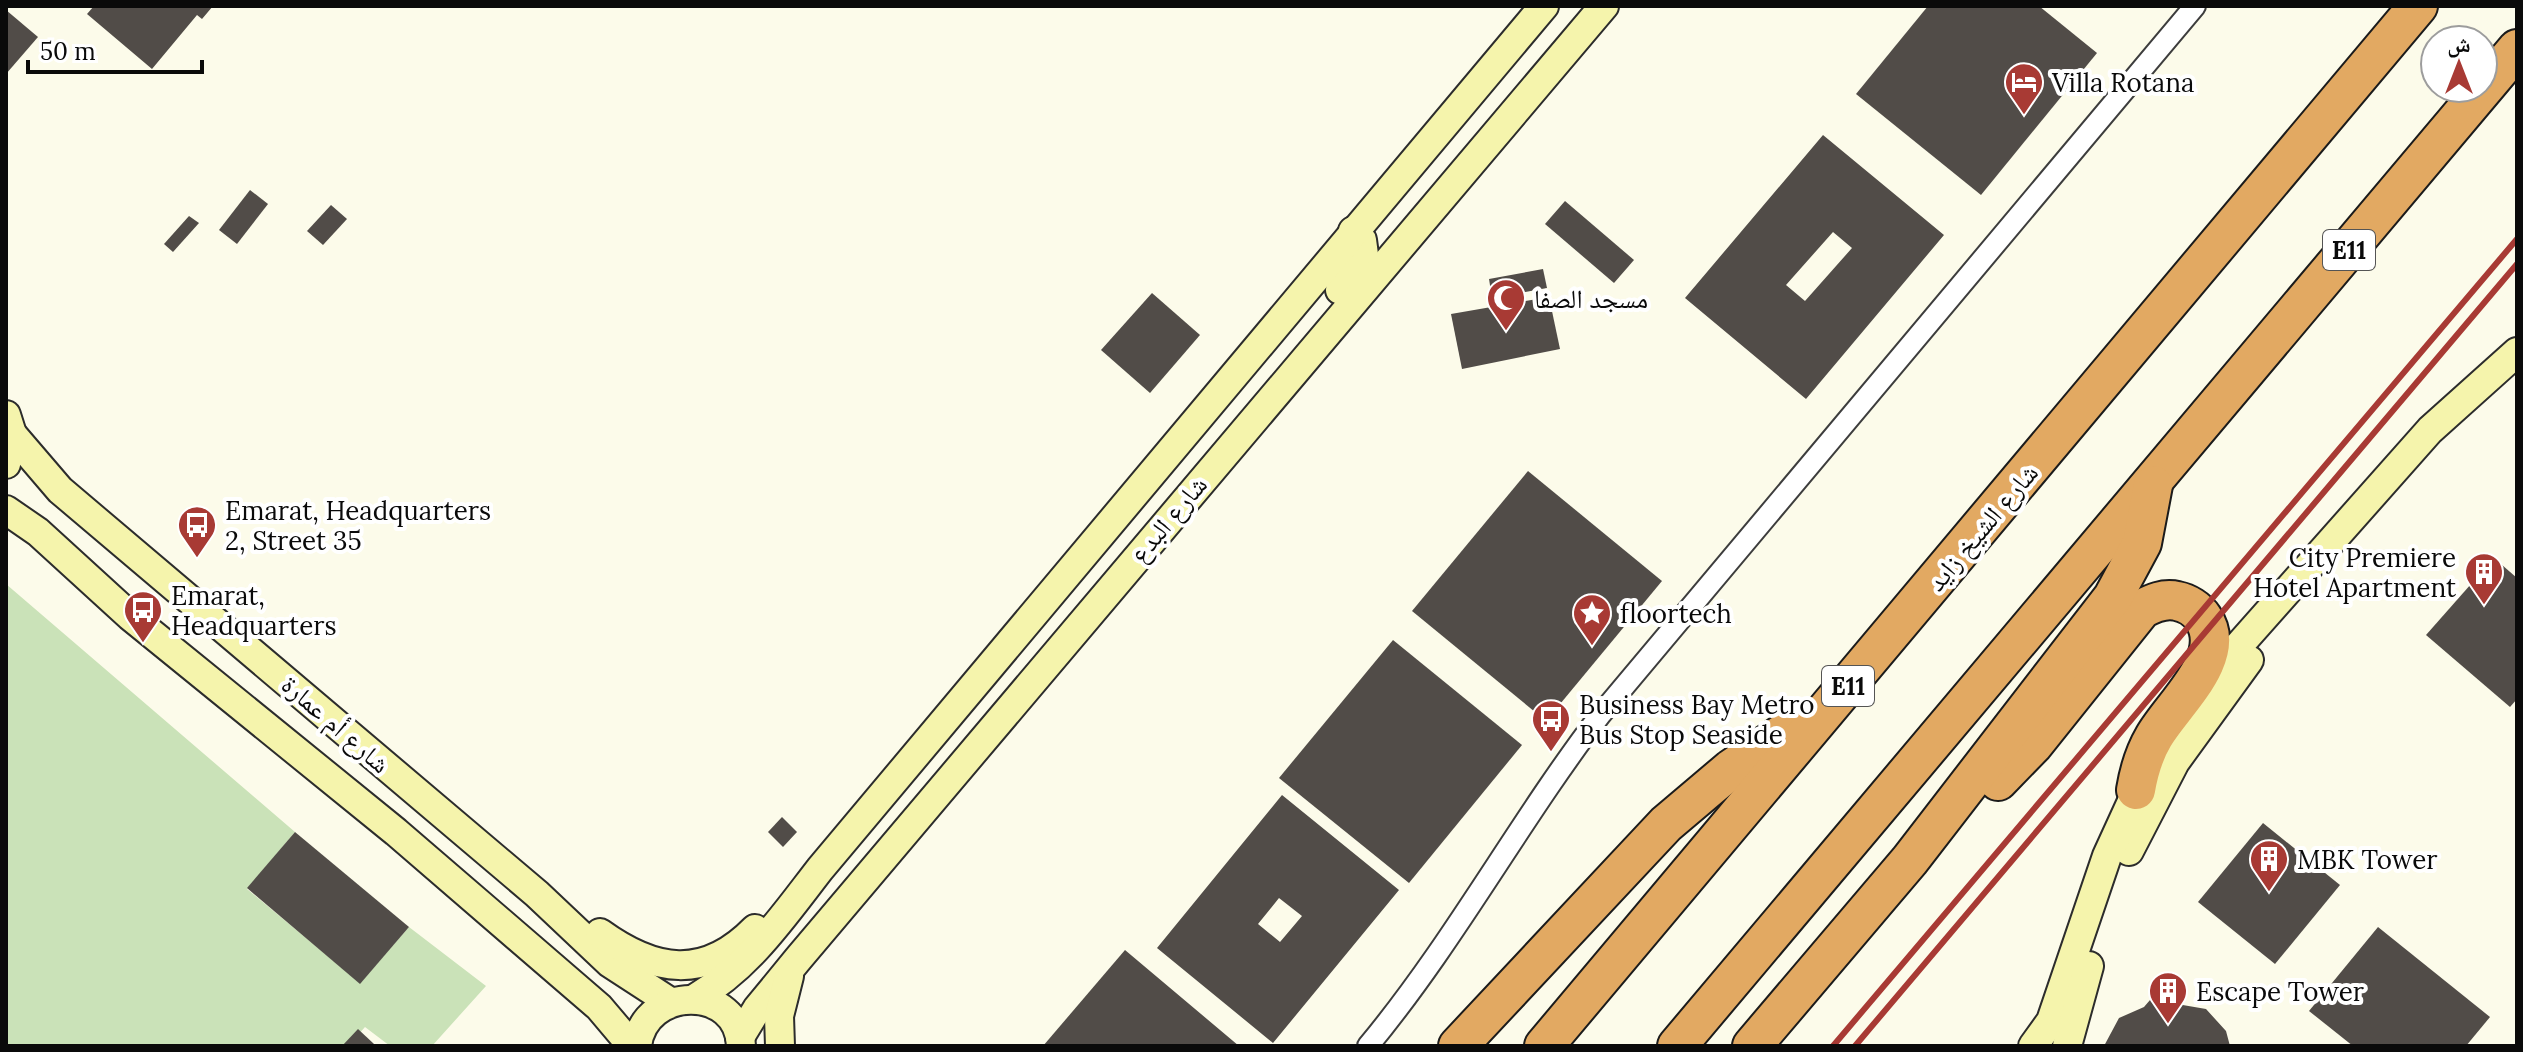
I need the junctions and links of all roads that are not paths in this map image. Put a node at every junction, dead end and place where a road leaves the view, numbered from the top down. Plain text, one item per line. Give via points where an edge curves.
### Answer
1 (1544, 6) edge
2 (1604, 6) edge
3 (2195, 6) edge
4 (2418, 6) edge
5 (2517, 49) edge
6 (1353, 231) junction
7 (2517, 352) edge
8 (1295, 369) junction
9 (9, 424) edge
10 (6, 464) edge
11 (2388, 480) junction
12 (2154, 483) junction
13 (6, 510) edge
14 (1838, 699) junction
15 (2136, 790) junction
16 (1910, 860) junction
17 (820, 869) junction
18 (537, 894) junction
19 (798, 959) junction
20 (682, 1000) junction
21 (741, 1043) edge
22 (635, 1046) edge
23 (780, 1046) edge
24 (1368, 1046) edge
25 (1458, 1046) edge
26 (1544, 1046) edge
27 (1677, 1046) edge
28 (1752, 1046) edge
29 (2033, 1046) edge
30 (2067, 1046) edge

1 - 6 street, شارع البدع
2 - 8 street, شارع البدع
3 - 24 street via 1601,714 1540,796 1417,984
4 - 14 highway, شارع الشيخ زايد / E11
5 - 12 highway, E11
6 - 8 street via 1364,247 1362,262 1306,332
6 - 17 street, شارع البدع
7 - 11 street via 2458,402
8 - 19 street, شارع البدع
9 - 10 street
9 - 18 street, شارع أم عمارة via 60,490
11 - 15 street via 2201,688
11 - 30 street via 2337,553 2217,700 2156,795 2110,898
12 - 16 highway via 2142,543 2125,580
12 - 27 highway, E11
13 - 22 street, شارع أم عمارة via 408,842 599,1007
14 - 25 highway via 1731,769 1666,824
14 - 26 highway, شارع الشيخ زايد / E11
15 - 16 highway via 2154,737 2208,656 2205,621 2176,600 2142,609 2034,744
15 - 29 street via 2107,856 2051,1021
16 - 28 highway
17 - 18 street via 732,949 687,966 643,960
17 - 20 street, شارع البدع via 731,975
18 - 20 street, شارع أم عمارة via 610,963
19 - 21 street, شارع البدع via 757,1009
19 - 23 street via 783,996
20 - 21 street, شارع أم عمارة via 721,1009
20 - 22 street, شارع البدع via 649,1017

